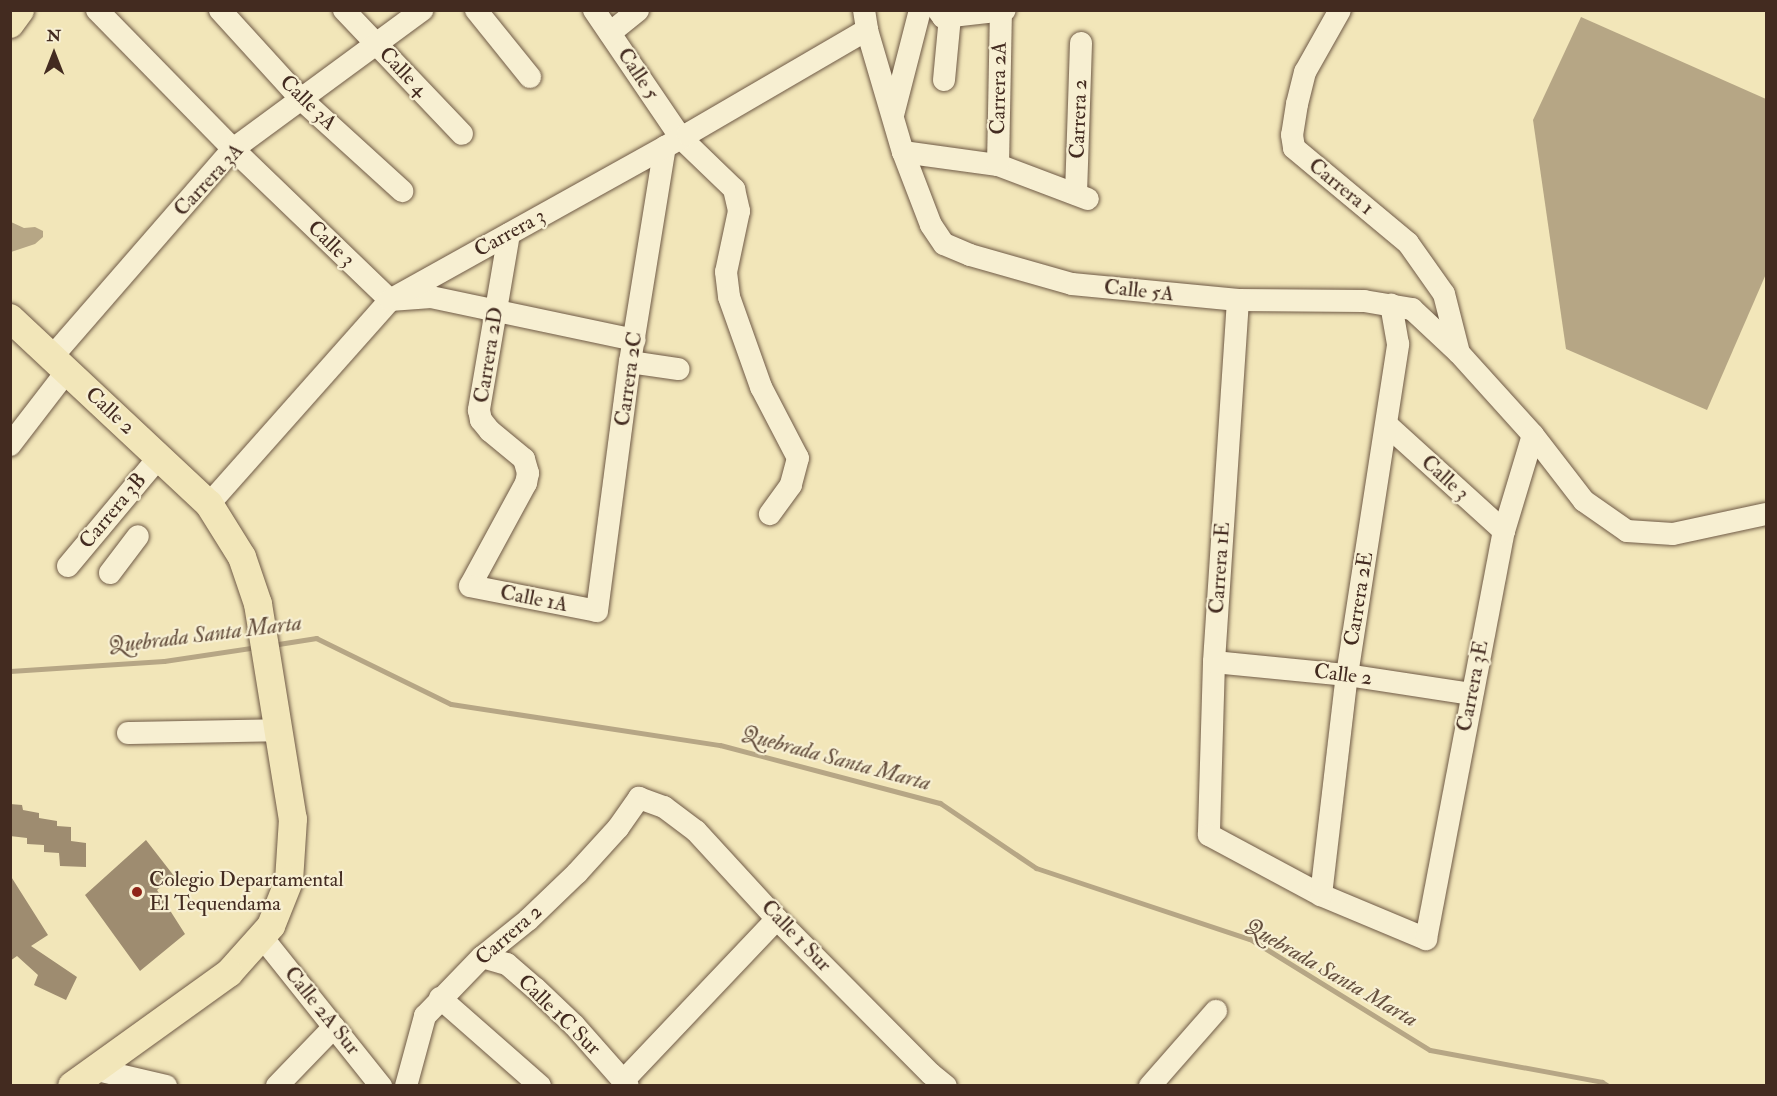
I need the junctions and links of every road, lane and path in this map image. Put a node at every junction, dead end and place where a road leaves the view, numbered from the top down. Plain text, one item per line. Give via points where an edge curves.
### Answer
1 (20, 10) edge
2 (220, 10) edge
3 (344, 10) edge
4 (422, 10) edge
5 (476, 10) edge
6 (594, 10) edge
7 (638, 10) edge
8 (920, 10) edge
9 (1340, 10) edge
10 (1003, 11) edge
11 (105, 13) edge
12 (944, 14) edge
13 (866, 20) edge
14 (10, 24) edge
15 (610, 33) junction
16 (375, 43) junction
17 (1081, 43) dead end
18 (530, 77) dead end
19 (944, 80) dead end
20 (301, 99) junction
21 (893, 115) junction
22 (462, 134) dead end
23 (673, 142) junction
24 (233, 149) junction
25 (903, 152) junction
26 (998, 165) junction
27 (402, 190) dead end
28 (509, 234) junction
29 (390, 300) junction
30 (1238, 300) junction
31 (1391, 305) junction
32 (496, 311) junction
33 (10, 318) edge
34 (635, 340) junction
35 (1460, 353) junction
36 (630, 362) junction
37 (60, 364) junction
38 (678, 369) dead end
39 (1387, 425) junction
40 (1533, 435) junction
41 (10, 444) edge
42 (159, 457) junction
43 (209, 504) junction
44 (770, 514) dead end
45 (1767, 514) edge
46 (98, 530) junction
47 (1504, 531) junction
48 (68, 566) dead end
49 (111, 573) dead end
50 (470, 586) joint
51 (597, 611) joint
52 (1214, 662) junction
53 (1347, 675) junction
54 (1471, 694) junction
55 (279, 730) junction
56 (128, 733) dead end
57 (639, 798) joint
58 (1321, 895) junction
59 (777, 919) junction
60 (262, 937) junction
61 (482, 957) junction
62 (440, 998) junction
63 (1216, 1011) dead end
64 (334, 1027) junction
65 (82, 1077) edge
66 (626, 1083) edge
67 (166, 1086) edge
68 (278, 1086) edge
69 (381, 1086) edge
70 (406, 1086) edge
71 (540, 1086) edge
72 (946, 1086) edge
73 (1150, 1086) edge

1 - 14 main road
2 - 20 street, Calle 3A
3 - 16 street, Calle 4
4 - 16 street, Carrera 3A
5 - 18 street
6 - 15 street, Calle 5
7 - 15 street
8 - 21 street
9 - 35 street, Carrera 1 via 1305,72 1296,104 1294,148 1408,243 1444,294
10 - 12 street
10 - 26 street, Carrera 2A
11 - 24 street, Calle 3
12 - 19 street
13 - 21 street, Calle 5A
13 - 23 street, Carrera 3
15 - 23 street, Calle 5
16 - 20 street, Carrera 3A
16 - 22 street, Calle 4
17 - 26 street, Carrera 2 via 1082,196
20 - 24 street, Carrera 3A
20 - 27 street, Calle 3A
21 - 25 street, Calle 5A
23 - 28 street, Carrera 3
23 - 34 street, Carrera 2C
23 - 44 street, Calle 5 via 734,189 739,211 726,272 729,297 761,387 798,458 791,485
24 - 29 street, Calle 3
24 - 37 street, Carrera 3A
25 - 26 street
25 - 30 street, Calle 5A via 931,225 945,244 953,248 1072,284
28 - 29 street, Carrera 3
28 - 32 street, Carrera 2D
29 - 32 street via 431,297
29 - 43 street, Carrera 3
30 - 31 street, Calle 5A via 1364,301
30 - 52 street, Carrera 1E
31 - 35 street, Calle 5A via 1412,309
31 - 39 street, Carrera 2E via 1398,344
32 - 34 street
32 - 50 street, Carrera 2D via 479,410 481,420 524,459 528,472 526,483
33 - 37 main road, Calle 2
34 - 36 street, Carrera 2C
35 - 40 street, Calle 5A
36 - 38 street
36 - 51 street, Carrera 2C
37 - 41 street, Carrera 3A
37 - 42 main road, Calle 2
39 - 47 street, Calle 3
39 - 53 street, Carrera 2E
40 - 45 street, Calle 5A via 1584,501 1627,531 1673,534
40 - 47 street, Carrera 3E
42 - 43 main road, Calle 2
42 - 46 street, Carrera 3B
43 - 55 main road, Calle 2 via 242,557 258,604
46 - 48 street, Carrera 3B
46 - 49 street via 132,544
47 - 54 street, Carrera 3E
50 - 51 street, Calle 1A
52 - 53 street, Calle 2
52 - 58 street, Carrera 1E via 1209,835
53 - 54 street, Calle 2
53 - 58 street, Carrera 2E
54 - 58 street, Carrera 3E via 1426,939
55 - 56 street
55 - 60 main road, Calle 2 via 293,819 289,881 271,926
57 - 59 street, Calle 1 Sur via 664,807 696,831
57 - 61 street, Carrera 2 via 577,873
59 - 66 street
59 - 72 street, Calle 1 Sur
60 - 64 street, Calle 2A Sur
60 - 65 main road, Calle 2 via 229,973
61 - 62 street, Carrera 2
61 - 66 street, Calle 1C Sur via 507,964 535,988
62 - 70 street, Carrera 2 via 425,1016
62 - 71 street
63 - 73 street
64 - 68 street
64 - 69 street, Calle 2A Sur
65 - 67 street

